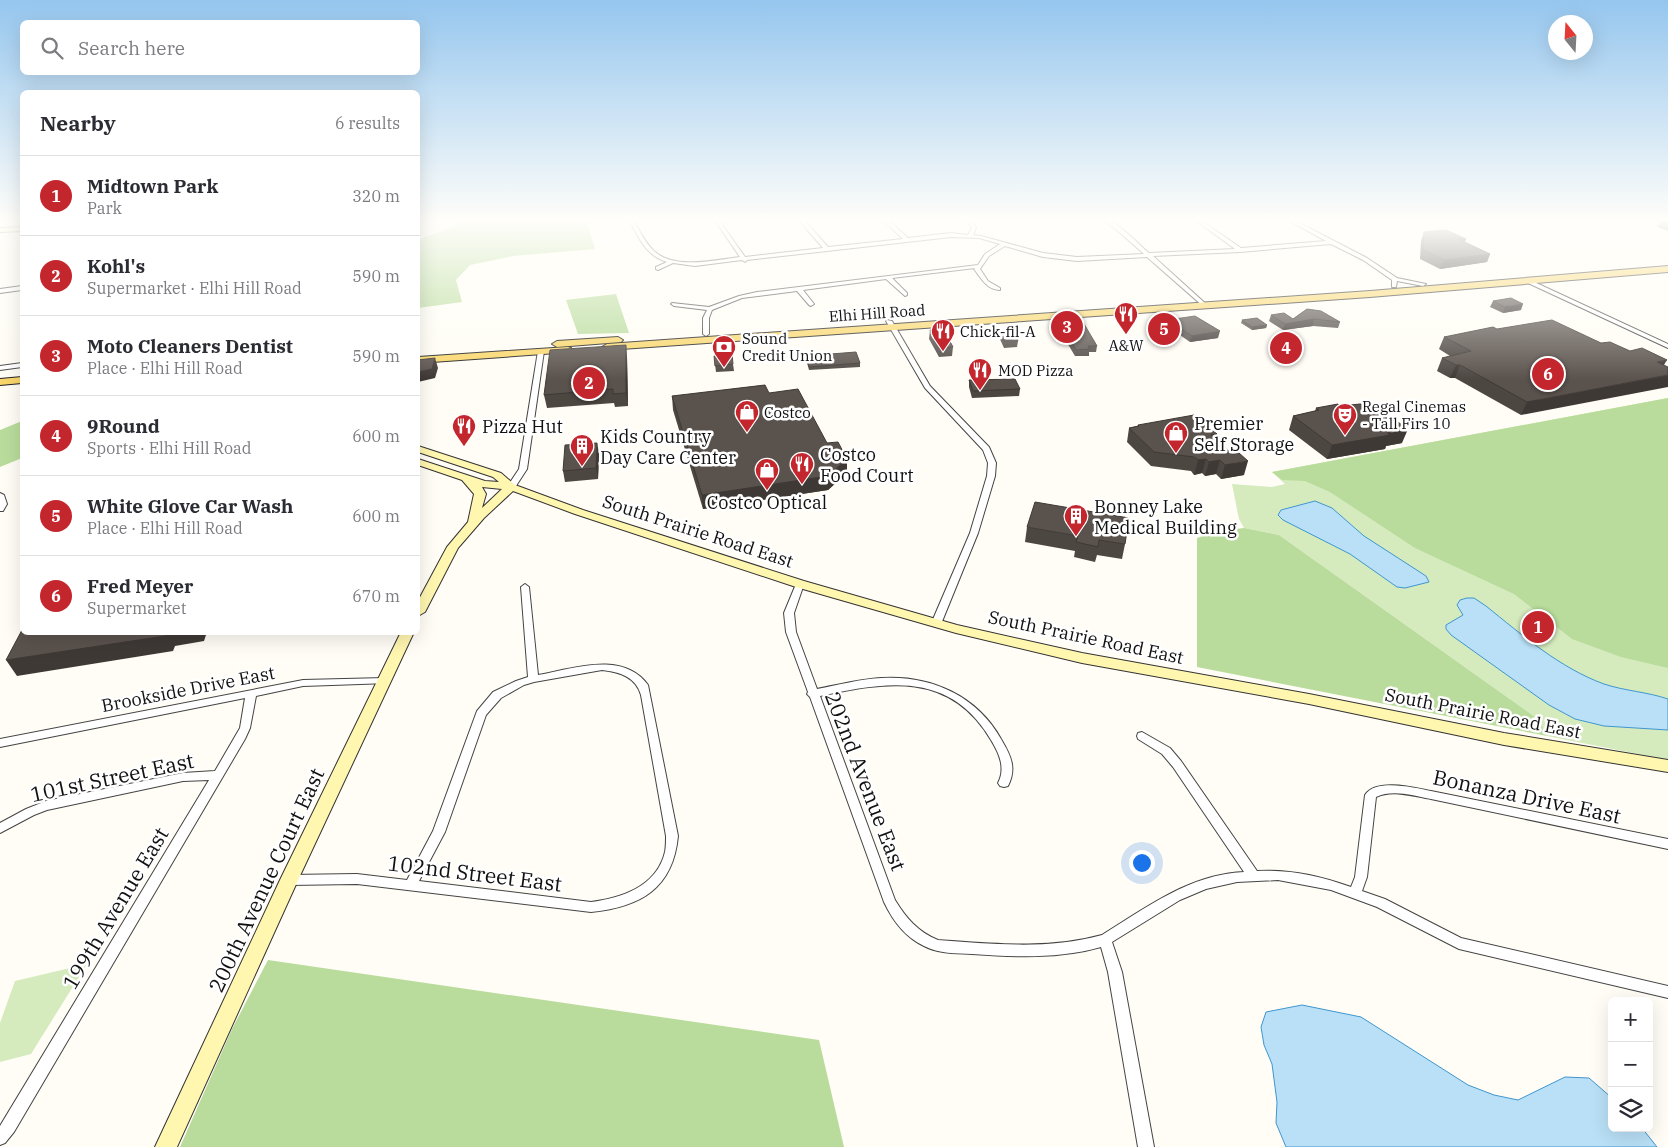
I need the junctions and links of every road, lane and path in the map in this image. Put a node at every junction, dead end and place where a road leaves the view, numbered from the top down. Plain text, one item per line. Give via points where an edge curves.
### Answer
1 (929, 273) edge
2 (979, 273) edge
3 (1168, 273) edge
4 (1379, 273) edge
5 (1564, 273) edge
6 (1631, 273) edge
7 (888, 278) junction
8 (1530, 282) junction
9 (1395, 283) junction
10 (20, 288) edge
11 (998, 289) dead end
12 (799, 290) junction
13 (0, 291) edge
14 (905, 294) dead end
15 (1201, 302) junction
16 (674, 304) dead end
17 (811, 304) dead end
18 (710, 309) junction
19 (891, 324) junction
20 (706, 334) junction
21 (1668, 346) edge
22 (541, 351) junction
23 (420, 353) edge
24 (420, 360) edge
25 (20, 365) edge
26 (0, 368) edge
27 (20, 380) edge
28 (0, 382) edge
29 (20, 387) edge
30 (0, 389) edge
31 (420, 450) edge
32 (420, 463) edge
33 (461, 476) junction
34 (511, 487) junction
35 (0, 495) edge
36 (0, 508) edge
37 (472, 525) junction
38 (800, 584) junction
39 (524, 587) dead end
40 (420, 608) edge
41 (936, 624) junction
42 (407, 635) edge
43 (533, 679) junction
44 (385, 681) junction
45 (251, 693) junction
46 (812, 694) junction
47 (1142, 736) dead end
48 (0, 743) edge
49 (1668, 766) edge
50 (218, 775) junction
51 (1004, 783) dead end
52 (0, 828) edge
53 (1668, 844) edge
54 (1254, 875) junction
55 (290, 880) junction
56 (411, 885) junction
57 (1355, 894) junction
58 (1105, 940) junction
59 (1668, 992) edge
60 (0, 1138) edge
61 (166, 1147) edge
62 (1146, 1147) edge

1 - 7 street
2 - 11 street via 986,282
3 - 15 street
4 - 9 street
5 - 9 main road, Elhi Hill Road via 1423,284
6 - 8 main road, Elhi Hill Road
7 - 12 street
7 - 14 street
8 - 15 main road, Elhi Hill Road
8 - 21 street
9 - 15 main road, Elhi Hill Road
10 - 13 street
12 - 17 street
12 - 18 street via 741,297
15 - 19 main road, Elhi Hill Road
16 - 18 street
18 - 20 street via 706,318
19 - 20 main road, Elhi Hill Road
19 - 22 main road, Elhi Hill Road
19 - 41 street via 928,387 986,449 992,463 974,533
20 - 23 main road, Elhi Hill Road
22 - 24 main road, Elhi Hill Road
22 - 34 street via 523,469
25 - 26 street
27 - 28 main road
29 - 30 main road
31 - 34 main road, South Prairie Road East via 497,475
32 - 33 main road, South Prairie Road East
33 - 34 main road, South Prairie Road East via 484,484
33 - 37 main road via 480,494
34 - 37 main road
34 - 38 main road, South Prairie Road East
35 - 36 street
37 - 40 main road via 453,547
38 - 41 main road, South Prairie Road East
38 - 46 street, 202nd Avenue East via 790,606 789,620
39 - 43 street
41 - 49 main road, South Prairie Road East via 1082,658 1309,699 1504,739
42 - 44 main road, 200th Avenue Court East
43 - 56 street via 501,692 481,714 440,832
43 - 56 street, 102nd Street East via 602,666 625,671 638,679 646,695 672,836 669,863 650,886 619,903 591,907
44 - 45 street, Brookside Drive East via 309,683
44 - 55 main road, 200th Avenue Court East
45 - 48 street, Brookside Drive East
45 - 50 street, 199th Avenue East via 245,728
46 - 51 street via 893,681 924,685 950,694 974,709 994,735 1008,767
46 - 58 street, 202nd Avenue East via 890,902 910,932 937,946 1011,951 1056,950
47 - 54 street via 1166,751 1177,764
50 - 52 street, 101st Street East via 184,777 65,802 30,812
50 - 60 street, 199th Avenue East
53 - 57 street, Bonanza Drive East via 1399,789 1379,790 1371,795 1361,877
54 - 57 street via 1300,879
54 - 58 street via 1204,884 1176,896
55 - 56 street, 102nd Street East via 357,879
55 - 61 main road, 200th Avenue Court East
57 - 59 street via 1381,903 1459,943
58 - 62 street via 1115,972

